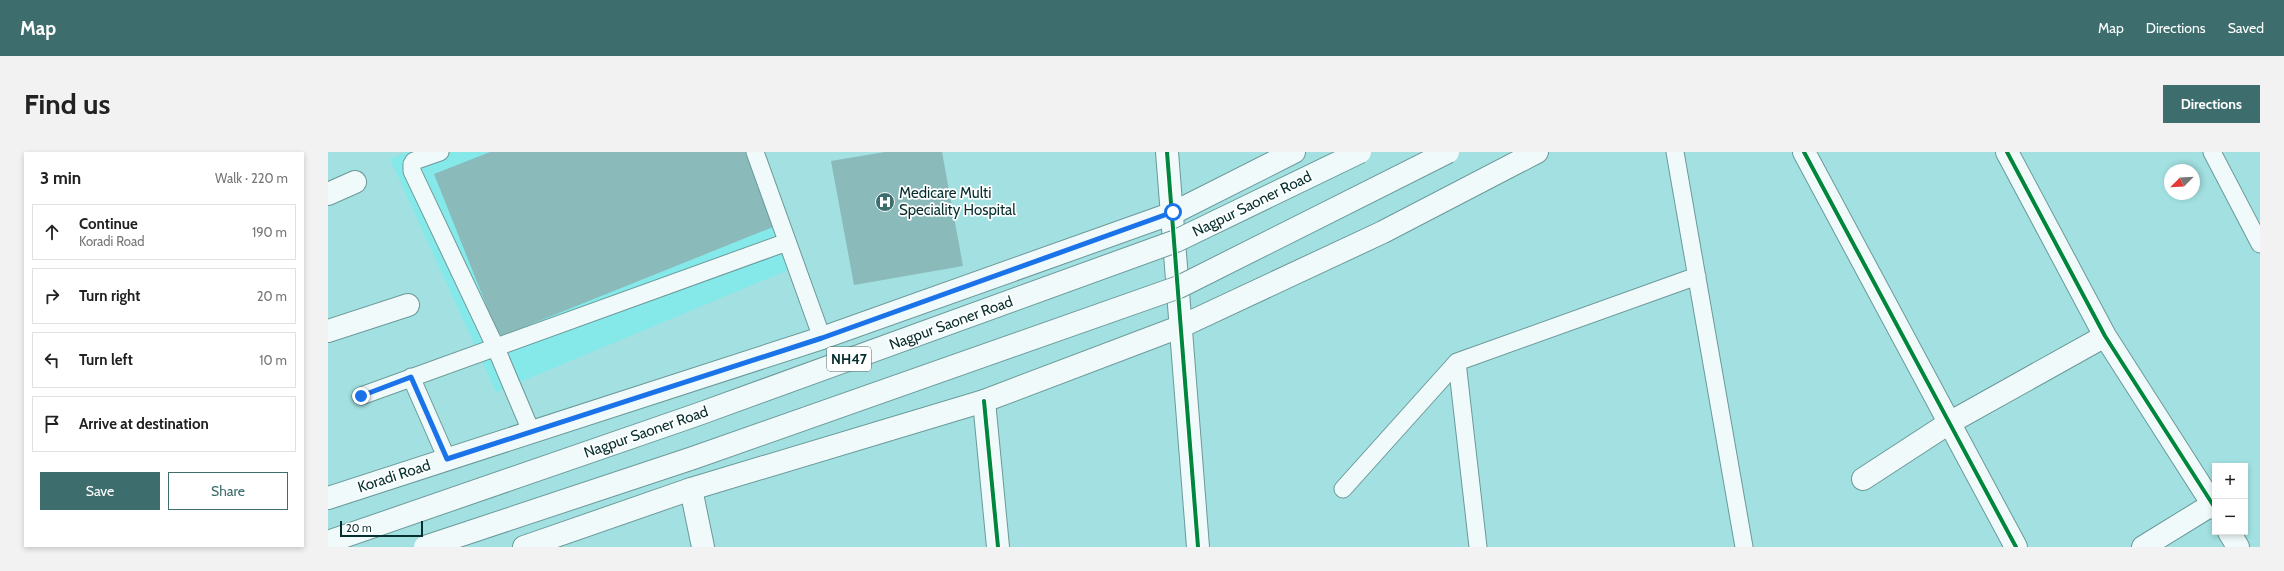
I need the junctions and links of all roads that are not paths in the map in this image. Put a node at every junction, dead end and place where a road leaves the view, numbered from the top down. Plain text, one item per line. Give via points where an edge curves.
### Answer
1 (440, 152) edge
2 (755, 152) edge
3 (1167, 152) edge
4 (1294, 152) edge
5 (1360, 152) edge
6 (1448, 152) edge
7 (1537, 152) edge
8 (1675, 152) edge
9 (1804, 152) edge
10 (2007, 152) edge
11 (2212, 152) edge
12 (355, 182) dead end
13 (328, 194) edge
14 (1173, 212) junction
15 (787, 242) junction
16 (2260, 244) edge
17 (1696, 276) junction
18 (408, 304) dead end
19 (1182, 326) junction
20 (328, 331) edge
21 (2105, 336) junction
22 (822, 338) junction
23 (495, 346) junction
24 (1457, 362) junction
25 (411, 377) junction
26 (361, 396) dead end
27 (984, 401) junction
28 (1949, 423) junction
29 (531, 431) junction
30 (447, 459) junction
31 (1863, 479) dead end
32 (691, 489) junction
33 (1343, 489) dead end
34 (328, 498) edge
35 (2212, 503) edge
36 (2212, 507) edge
37 (2231, 535) edge
38 (328, 542) edge
39 (425, 547) edge
40 (524, 547) edge
41 (703, 547) edge
42 (998, 547) edge
43 (1198, 547) edge
44 (1478, 547) edge
45 (1744, 547) edge
46 (2016, 547) edge
47 (2143, 547) edge
48 (2238, 547) edge

1 - 23 lane via 414,161 412,170
2 - 15 lane
3 - 14 main road
4 - 14 main road, Koradi Road / NH47
5 - 38 main road, Nagpur Saoner Road / NH47, bridge via 1176,241 689,418
6 - 39 main road, bridge via 1179,287 693,458
7 - 19 main road via 1383,232
8 - 17 lane
9 - 28 main road
10 - 21 main road
11 - 16 lane
12 - 13 main road
14 - 19 main road
14 - 22 main road, Koradi Road / NH47
15 - 22 lane
15 - 23 lane
17 - 24 lane
17 - 45 lane
18 - 20 main road
19 - 27 main road
19 - 43 main road
21 - 28 main road
21 - 35 main road
22 - 29 main road, Koradi Road / NH47
23 - 25 lane
23 - 29 lane
24 - 33 lane
24 - 44 lane
25 - 26 lane
25 - 30 lane
27 - 32 main road
27 - 42 main road
28 - 31 main road
28 - 46 main road
29 - 30 main road, Koradi Road / NH47
30 - 34 main road, Koradi Road / NH47
32 - 40 main road
32 - 41 main road
36 - 47 main road
37 - 48 main road

